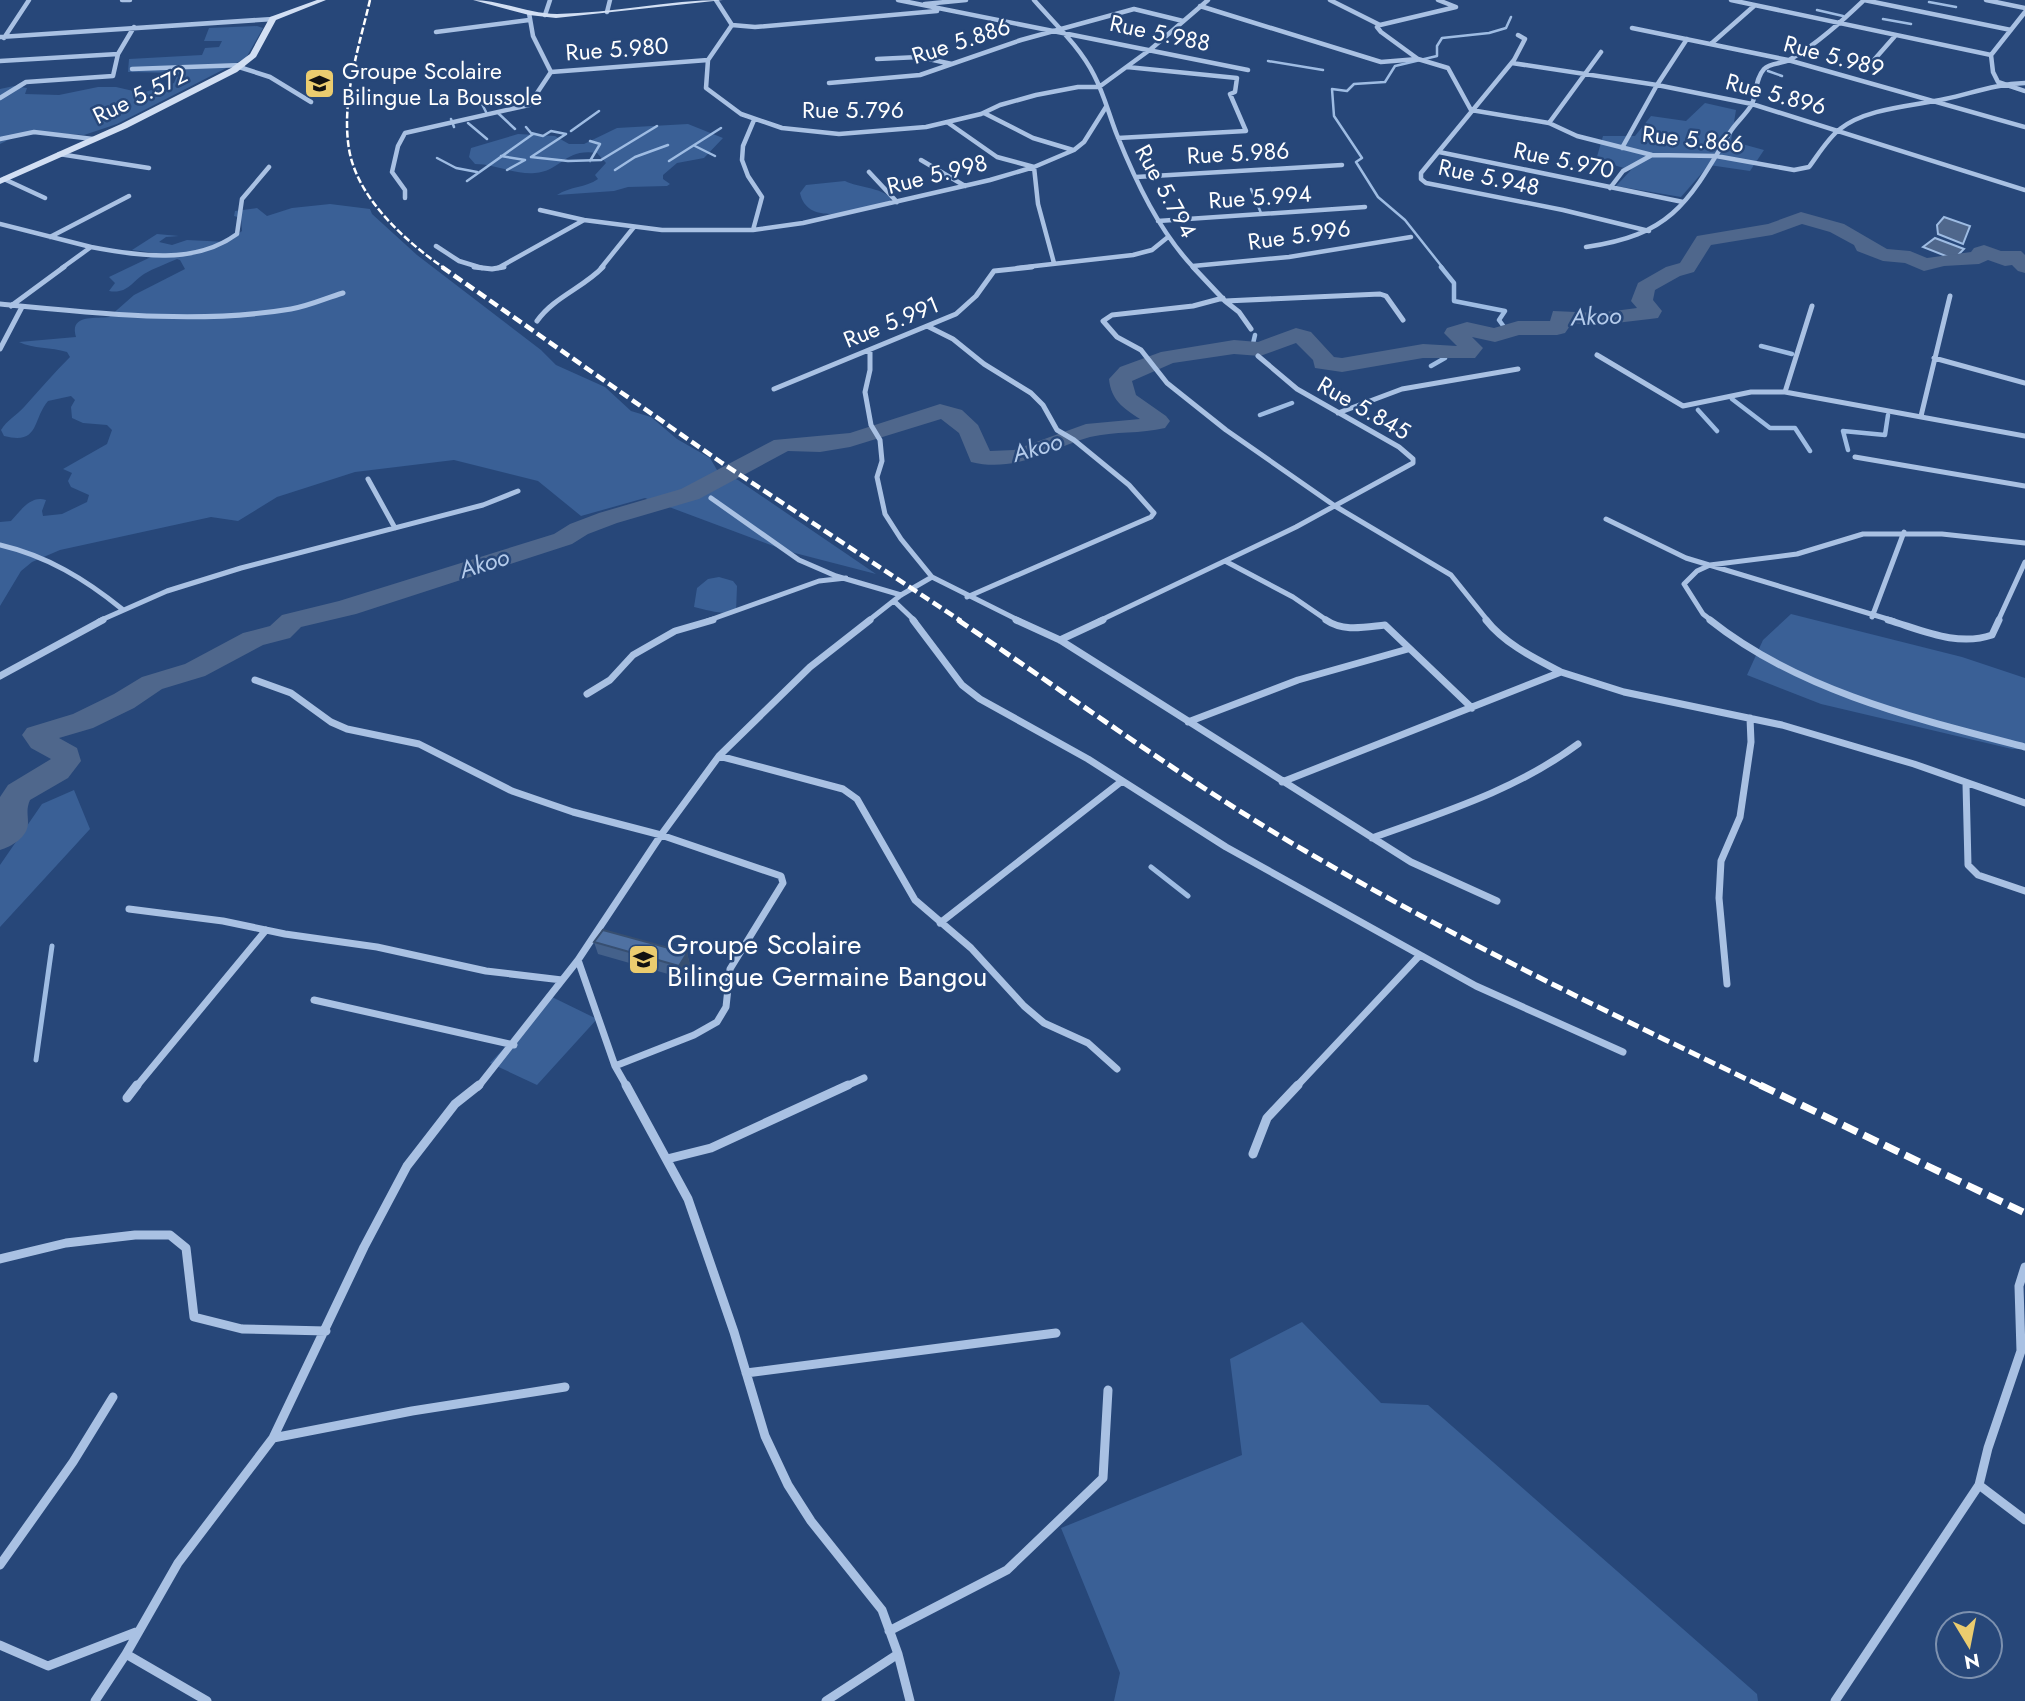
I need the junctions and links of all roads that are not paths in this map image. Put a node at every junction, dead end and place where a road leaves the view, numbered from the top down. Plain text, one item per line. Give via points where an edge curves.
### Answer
1 (29, 0) edge
2 (130, 0) edge
3 (320, 0) edge
4 (476, 0) edge
5 (550, 0) edge
6 (610, 0) edge
7 (718, 0) edge
8 (898, 0) edge
9 (967, 0) edge
10 (1034, 0) edge
11 (1208, 0) edge
12 (1330, 0) edge
13 (1438, 0) edge
14 (1731, 0) edge
15 (1864, 0) edge
16 (1986, 0) edge
17 (122, 1) edge
18 (920, 5) junction
19 (1200, 6) junction
20 (1754, 6) junction
21 (945, 10) junction
22 (2025, 10) edge
23 (607, 12) junction
24 (545, 15) junction
25 (529, 17) junction
26 (274, 19) junction
27 (1183, 21) junction
28 (1839, 24) junction
29 (732, 25) junction
30 (1380, 25) junction
31 (134, 27) junction
32 (1632, 28) dead end
33 (1058, 30) junction
34 (2011, 30) junction
35 (436, 32) dead end
36 (1518, 35) dead end
37 (1895, 36) junction
38 (2, 38) edge
39 (1688, 38) junction
40 (1712, 43) junction
41 (1151, 48) junction
42 (1601, 52) dead end
43 (118, 54) junction
44 (1991, 55) junction
45 (1418, 59) junction
46 (708, 60) junction
47 (877, 60) dead end
48 (1788, 60) junction
49 (0, 61) edge
50 (1512, 63) junction
51 (953, 64) junction
52 (241, 66) junction
53 (1126, 66) junction
54 (132, 69) dead end
55 (1866, 69) dead end
56 (1248, 70) dead end
57 (551, 72) junction
58 (1584, 73) junction
59 (829, 83) dead end
60 (2025, 83) edge
61 (1998, 84) junction
62 (1657, 85) junction
63 (1099, 87) junction
64 (2025, 92) edge
65 (0, 97) edge
66 (1930, 100) junction
67 (311, 102) dead end
68 (1752, 103) junction
69 (1106, 107) junction
70 (1471, 110) junction
71 (984, 113) junction
72 (754, 120) junction
73 (947, 122) junction
74 (1549, 123) junction
75 (2025, 127) edge
76 (1839, 129) junction
77 (1118, 138) junction
78 (0, 139) edge
79 (93, 139) junction
80 (1622, 148) junction
81 (1073, 150) junction
82 (1439, 152) junction
83 (59, 154) junction
84 (1653, 155) junction
85 (1716, 156) junction
86 (921, 160) dead end
87 (1342, 165) dead end
88 (269, 167) dead end
89 (1034, 167) junction
90 (149, 168) dead end
91 (869, 172) dead end
92 (1136, 177) junction
93 (2, 180) edge
94 (966, 186) junction
95 (1610, 188) junction
96 (2025, 190) edge
97 (129, 196) dead end
98 (46, 198) dead end
99 (405, 198) dead end
100 (897, 202) junction
101 (1683, 202) junction
102 (1365, 207) dead end
103 (540, 210) dead end
104 (584, 220) junction
105 (1158, 220) junction
106 (0, 223) edge
107 (634, 227) junction
108 (753, 230) junction
109 (1648, 231) junction
110 (50, 237) junction
111 (1168, 237) junction
112 (1411, 237) dead end
113 (436, 246) dead end
114 (91, 247) junction
115 (1586, 247) dead end
116 (1054, 263) junction
117 (1193, 266) junction
118 (343, 293) dead end
119 (1950, 296) dead end
120 (1224, 299) junction
121 (0, 304) edge
122 (11, 306) junction
123 (1812, 306) dead end
124 (22, 307) junction
125 (1403, 320) dead end
126 (537, 321) dead end
127 (929, 327) junction
128 (1251, 328) dead end
129 (0, 349) edge
130 (870, 350) junction
131 (1597, 355) dead end
132 (1258, 356) dead end
133 (1934, 358) junction
134 (1518, 369) dead end
135 (2025, 383) edge
136 (774, 389) dead end
137 (1785, 392) junction
138 (1338, 413) junction
139 (1921, 416) junction
140 (2025, 436) edge
141 (1855, 457) dead end
142 (368, 479) dead end
143 (2025, 486) edge
144 (518, 491) dead end
145 (711, 498) dead end
146 (1335, 506) junction
147 (1606, 519) dead end
148 (395, 528) junction
149 (1903, 533) junction
150 (2025, 543) edge
151 (0, 545) edge
152 (1225, 561) junction
153 (2025, 562) edge
154 (1710, 565) junction
155 (932, 577) junction
156 (846, 578) junction
157 (967, 597) junction
158 (898, 598) junction
159 (122, 609) junction
160 (1872, 617) junction
161 (1060, 640) junction
162 (1408, 649) junction
163 (1561, 672) junction
164 (0, 676) edge
165 (254, 680) dead end
166 (587, 694) dead end
167 (1472, 708) junction
168 (1750, 718) junction
169 (1188, 722) junction
170 (1578, 744) dead end
171 (2025, 747) edge
172 (719, 756) junction
173 (1122, 781) junction
174 (1282, 782) junction
175 (1966, 784) junction
176 (2025, 803) edge
177 (661, 835) junction
178 (1372, 838) junction
179 (2025, 891) edge
180 (1497, 901) dead end
181 (129, 909) dead end
182 (940, 923) junction
183 (266, 930) junction
184 (1420, 955) junction
185 (578, 960) junction
186 (562, 980) junction
187 (1727, 984) dead end
188 (314, 1000) dead end
189 (514, 1045) junction
190 (1623, 1052) dead end
191 (615, 1066) junction
192 (1117, 1069) dead end
193 (864, 1078) dead end
194 (127, 1098) dead end
195 (1253, 1154) dead end
196 (667, 1159) junction
197 (0, 1259) edge
198 (2025, 1267) edge
199 (326, 1331) junction
200 (1056, 1333) dead end
201 (746, 1373) junction
202 (565, 1387) dead end
203 (1108, 1390) dead end
204 (113, 1397) dead end
205 (273, 1437) junction
206 (1979, 1485) junction
207 (2025, 1520) edge
208 (0, 1565) edge
209 (889, 1631) junction
210 (137, 1632) junction
211 (0, 1645) edge
212 (126, 1654) junction
213 (898, 1654) junction
214 (94, 1701) edge
215 (208, 1701) edge
216 (826, 1701) edge
217 (910, 1701) edge
218 (1835, 1701) edge

1 - 38 street
2 - 17 street
3 - 26 street
4 - 25 street
5 - 24 street
6 - 23 street
7 - 23 street
7 - 29 street
8 - 18 street, Rue 5.988
9 - 18 street
10 - 33 street, Rue 5.794
11 - 19 street
12 - 30 street
13 - 30 street via 1456,7
14 - 20 street
15 - 28 street
15 - 34 street
16 - 22 street
18 - 21 street, Rue 5.988
19 - 27 street
19 - 45 street via 1381,62
20 - 28 street
20 - 40 street
21 - 29 street via 755,27
21 - 33 street, Rue 5.988
22 - 34 street
23 - 24 street
24 - 25 street
25 - 35 street
25 - 57 street, Rue 5.980 via 541,57
26 - 31 street
26 - 52 street, Rue 5.572
27 - 33 street, Rue 5.886 via 1134,9
27 - 41 street
28 - 37 street
28 - 48 street
29 - 46 street
30 - 45 street via 1381,32
31 - 38 street
31 - 43 street
32 - 39 street, Rue 5.989
33 - 41 street, Rue 5.988
33 - 51 street, Rue 5.886
33 - 63 street, Rue 5.794 via 1077,49
34 - 44 street
36 - 50 street, Rue 5.948 via 1525,39
37 - 44 street
37 - 55 street
39 - 40 street, Rue 5.989
39 - 62 street
40 - 48 street, Rue 5.989
41 - 53 street
41 - 56 street, Rue 5.988
42 - 58 street
43 - 49 street
43 - 65 street via 113,76 26,82
44 - 61 street via 1992,77
45 - 70 street via 1448,68
46 - 57 street, Rue 5.980
46 - 72 street, Rue 5.796 via 706,88
47 - 51 street via 919,57
48 - 66 street, Rue 5.989
48 - 68 street via 1766,67
50 - 58 street, Rue 5.896
50 - 70 street, Rue 5.948
51 - 59 street, Rue 5.886 via 920,75
52 - 54 street
52 - 67 street
52 - 79 street, Rue 5.572
53 - 63 street
53 - 77 street via 1237,78 1236,92 1230,94 1246,131
57 - 99 street via 529,105 405,133 392,172 405,190
58 - 62 street, Rue 5.896
58 - 74 street
60 - 61 street, Rue 5.866
61 - 64 street
61 - 66 street, Rue 5.866
62 - 68 street, Rue 5.896
62 - 80 street
63 - 69 street, Rue 5.794
63 - 71 street, Rue 5.796 via 1046,93
66 - 75 street, Rue 5.989
66 - 76 street, Rue 5.866 via 1889,109
68 - 76 street, Rue 5.896
68 - 85 street
69 - 77 street, Rue 5.794
69 - 81 street, Rue 5.998 via 1084,142
70 - 74 street, Rue 5.866
70 - 82 street, Rue 5.948
71 - 73 street, Rue 5.796
71 - 81 street via 1033,138
72 - 73 street, Rue 5.796 via 810,132 878,133
72 - 108 street via 740,159 761,192
73 - 89 street via 1007,163
74 - 80 street, Rue 5.866
76 - 85 street, Rue 5.866 via 1809,167 1801,170
76 - 96 street, Rue 5.896
77 - 92 street, Rue 5.794
78 - 79 street via 34,132
79 - 83 street, Rue 5.572
80 - 84 street, Rue 5.866
81 - 89 street, Rue 5.998
82 - 95 street, Rue 5.970
82 - 109 street, Rue 5.948 via 1421,173 1426,183
83 - 90 street
83 - 93 street, Rue 5.572
84 - 85 street, Rue 5.866
84 - 95 street via 1623,171
85 - 101 street
86 - 94 street
87 - 92 street, Rue 5.986
88 - 114 street via 242,199 237,234 226,242 169,258
89 - 94 street, Rue 5.998
89 - 116 street via 1038,204
91 - 100 street
92 - 105 street, Rue 5.794
93 - 98 street
94 - 100 street, Rue 5.998
95 - 101 street, Rue 5.970
97 - 110 street
100 - 108 street, Rue 5.998
101 - 109 street
102 - 105 street, Rue 5.994
103 - 104 street, Rue 5.998
104 - 107 street, Rue 5.998
104 - 113 street via 502,268 472,268
105 - 111 street, Rue 5.794
106 - 110 street
107 - 108 street, Rue 5.998
107 - 126 street via 597,274 558,298
109 - 115 street
110 - 114 street
111 - 116 street, Rue 5.991 via 1152,250 1133,255
111 - 117 street, Rue 5.794
112 - 117 street, Rue 5.996 via 1289,257
114 - 122 street
116 - 127 street, Rue 5.991 via 994,271 969,304
117 - 120 street, Rue 5.794
118 - 124 street via 294,309 229,316
119 - 133 street
120 - 125 street via 1380,294
120 - 128 street
120 - 146 street via 1102,321 1117,337 1149,357 1167,383 1226,430
121 - 122 street
122 - 124 street
123 - 137 street
124 - 129 street
127 - 130 street, Rue 5.991
127 - 157 street via 1031,393 1054,426 1129,485 1155,514
130 - 136 street, Rue 5.991
130 - 155 street via 865,392 871,425 880,440 882,461 877,477 885,514
131 - 137 street via 1683,406 1751,392
132 - 138 street, Rue 5.845 via 1297,389
133 - 135 street
133 - 139 street
134 - 138 street via 1402,389
137 - 139 street
138 - 146 street, Rue 5.845 via 1399,447 1413,463
139 - 140 street
141 - 143 street
142 - 148 street
144 - 148 street via 497,501
145 - 156 street via 802,562
146 - 152 street
146 - 163 street via 1451,575 1496,632
147 - 154 street via 1673,553
148 - 159 street via 204,578
149 - 150 street
149 - 154 street via 1863,534 1797,554
149 - 160 street
151 - 159 street via 33,552 59,565 90,582
152 - 161 street
152 - 162 street via 1342,628 1385,625
153 - 160 street via 1996,629 1983,640 1955,640
154 - 160 street
154 - 171 street via 1684,583 1687,593 1716,625 1761,655 1798,675 1863,699
155 - 157 street
155 - 158 street
156 - 158 street
156 - 166 street via 819,581 675,631 633,655 611,680
157 - 161 street
158 - 172 street via 810,667
158 - 173 street via 962,685
159 - 164 street
161 - 169 street
162 - 167 street
162 - 169 street via 1298,680
163 - 167 street
163 - 168 street via 1624,692
165 - 177 street via 291,692 347,729 419,744 512,791
167 - 174 street
168 - 175 street via 1914,764
168 - 187 street via 1740,817 1721,861 1719,898
169 - 174 street
170 - 178 street via 1553,765 1519,782
172 - 177 street
172 - 182 street via 843,789 857,799 915,900
173 - 182 street
173 - 184 street via 1226,848
174 - 178 street
175 - 176 street
175 - 179 street via 1968,865 1978,875
177 - 185 street
177 - 191 street via 778,874 783,883 730,969 726,1007 717,1022
178 - 180 street
181 - 183 street
182 - 192 street via 1044,1023 1087,1043
183 - 186 street via 377,947 486,971
183 - 194 street
184 - 190 street via 1476,986
184 - 195 street via 1267,1118
185 - 186 street
185 - 191 street
186 - 189 street
188 - 189 street
189 - 199 street via 478,1087 455,1104 407,1166
191 - 196 street
193 - 196 street via 711,1148
196 - 201 street via 688,1199
197 - 199 street via 66,1243 170,1235 186,1248 194,1317 238,1329
198 - 206 street via 2019,1291 2021,1350
199 - 205 street
200 - 201 street
201 - 209 street via 765,1436 788,1485 811,1521 858,1576 882,1611
202 - 205 street
203 - 209 street via 1103,1478 1007,1570
204 - 208 street
205 - 210 street via 178,1563
206 - 207 street
206 - 218 street
209 - 213 street
210 - 211 street via 48,1666
210 - 212 street
212 - 214 street
212 - 215 street
213 - 216 street
213 - 217 street

